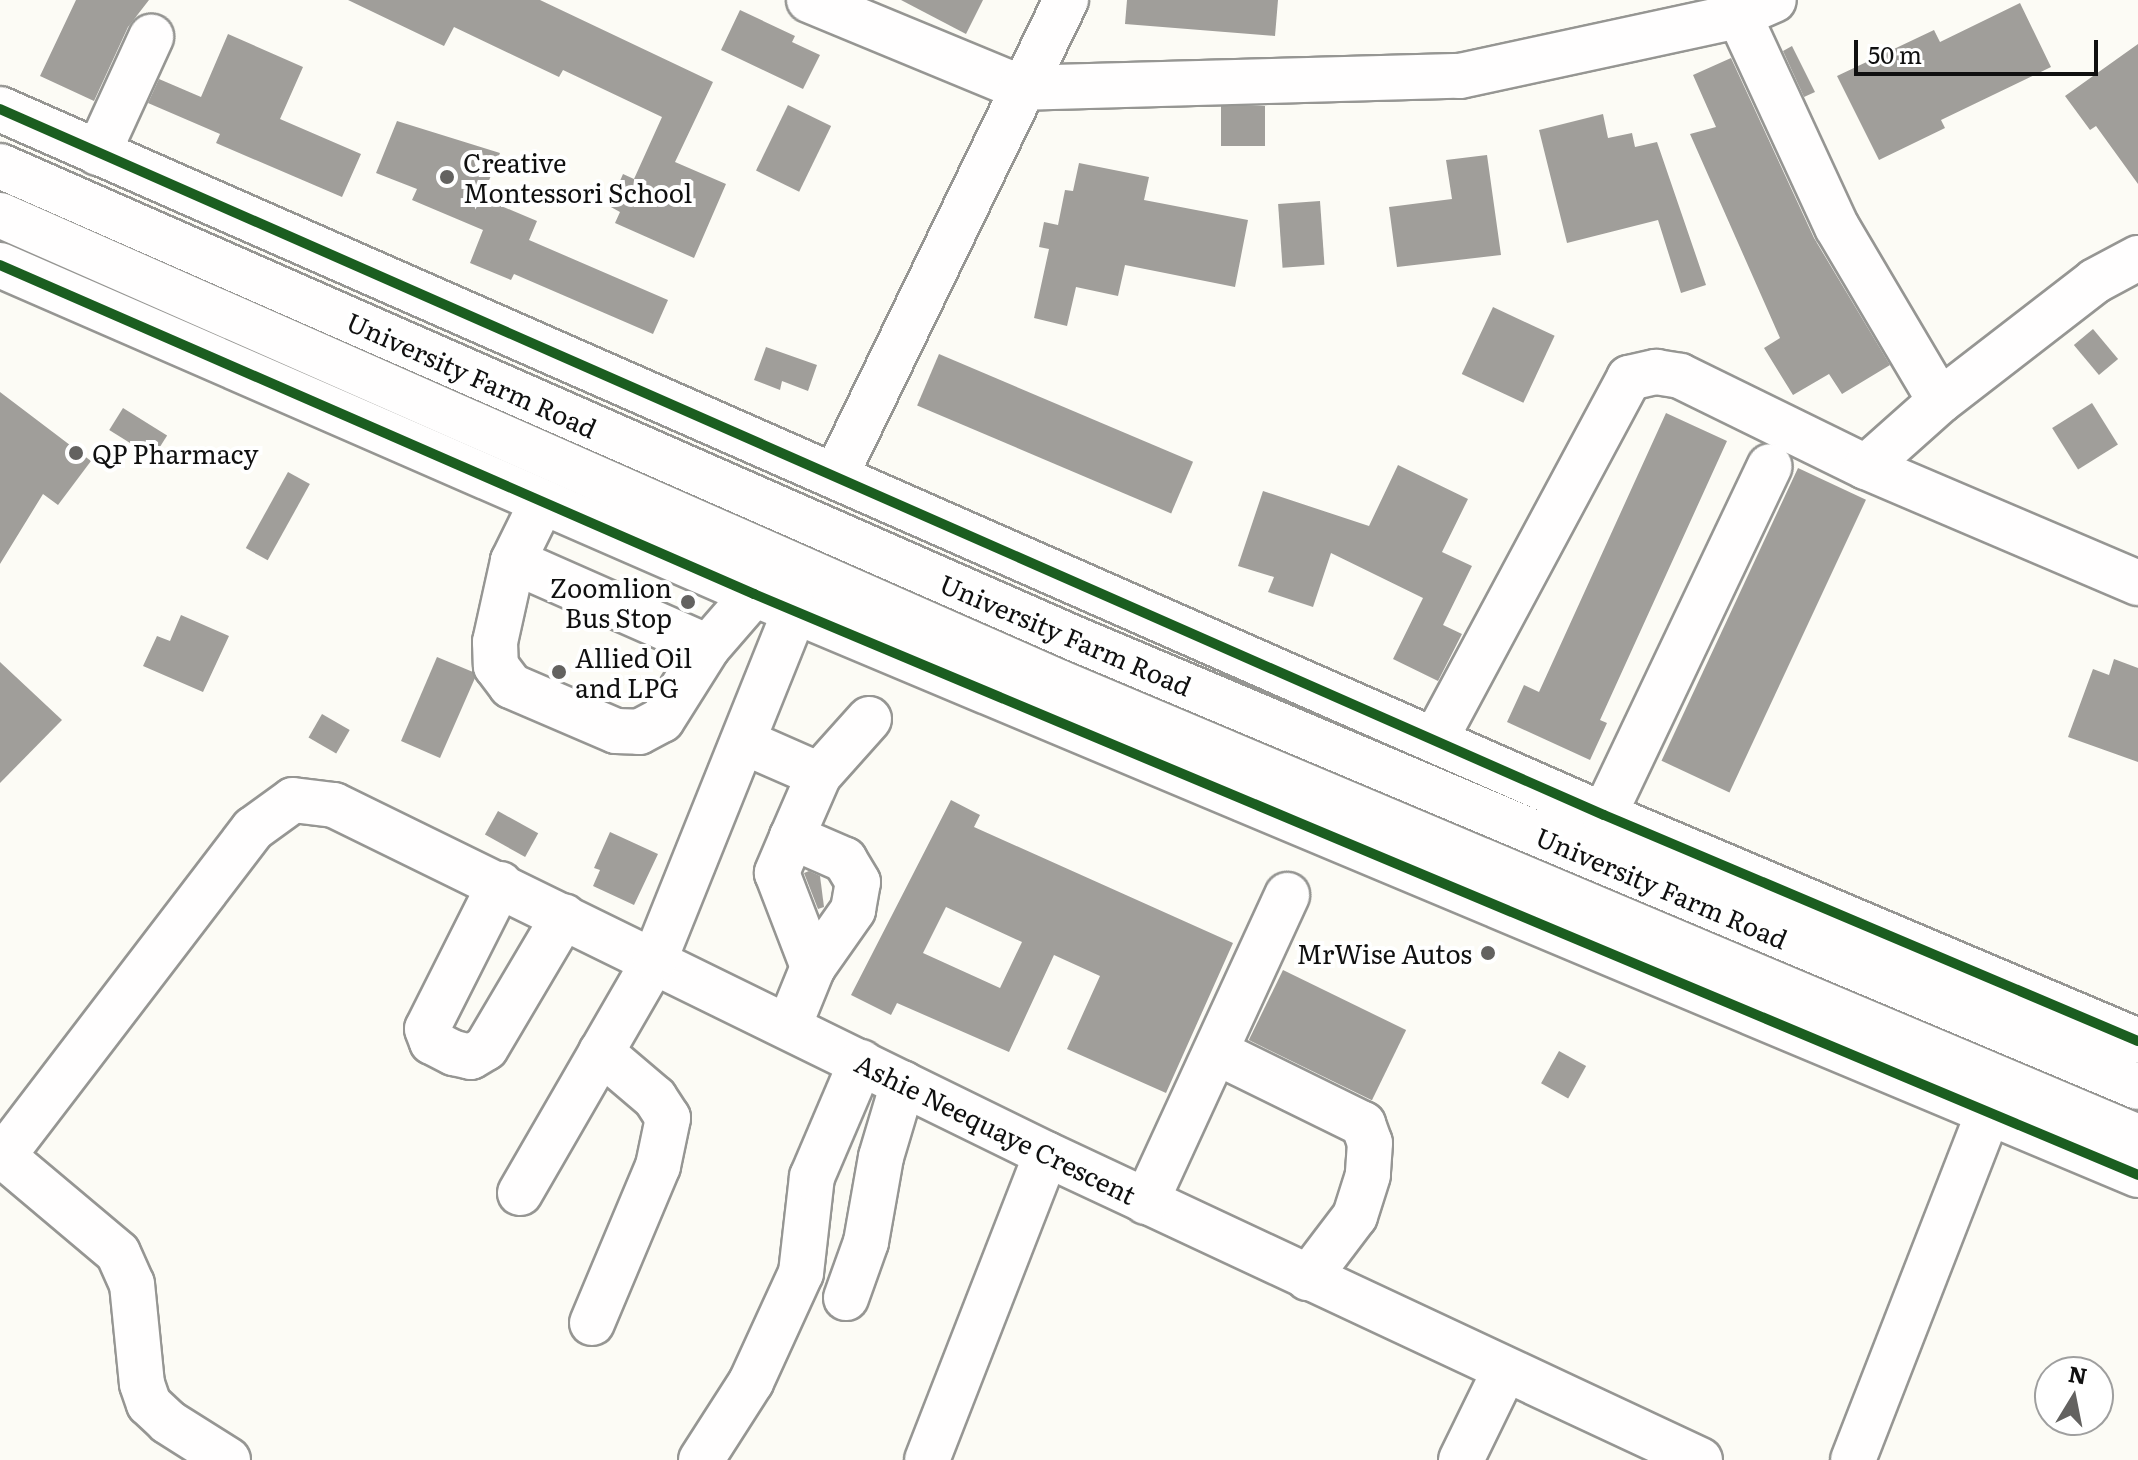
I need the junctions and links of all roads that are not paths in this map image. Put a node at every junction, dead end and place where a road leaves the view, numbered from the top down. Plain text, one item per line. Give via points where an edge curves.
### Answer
1 (809, 0) edge
2 (1066, 0) edge
3 (1748, 5) edge
4 (151, 37) dead end
5 (1021, 88) junction
6 (0, 109) edge
7 (98, 153) junction
8 (0, 166) edge
9 (67, 195) junction
10 (0, 215) edge
11 (42, 234) junction
12 (2138, 258) edge
13 (5, 276) edge
14 (1940, 401) junction
15 (1770, 466) dead end
16 (1866, 467) junction
17 (836, 475) junction
18 (542, 502) junction
19 (513, 561) junction
20 (2138, 583) edge
21 (754, 594) junction
22 (795, 610) junction
23 (708, 647) junction
24 (869, 719) dead end
25 (1435, 740) junction
26 (744, 742) junction
27 (819, 775) junction
28 (1604, 815) junction
29 (792, 837) junction
30 (500, 884) junction
31 (1287, 895) dead end
32 (564, 916) junction
33 (655, 959) junction
34 (813, 967) junction
35 (789, 1026) junction
36 (2138, 1041) edge
37 (601, 1052) junction
38 (1216, 1052) junction
39 (861, 1062) junction
40 (903, 1083) junction
41 (2138, 1087) edge
42 (1989, 1112) junction
43 (2138, 1137) edge
44 (1046, 1154) junction
45 (2, 1158) edge
46 (2138, 1175) edge
47 (520, 1193) dead end
48 (1146, 1202) junction
49 (1308, 1278) junction
50 (846, 1298) dead end
51 (592, 1323) dead end
52 (1504, 1372) junction
53 (228, 1460) edge
54 (701, 1460) edge
55 (927, 1460) edge
56 (1461, 1460) edge
57 (1700, 1460) edge
58 (1853, 1460) edge

1 - 5 street
2 - 5 street
3 - 5 street via 1460,76
3 - 14 street via 1837,227
4 - 7 street
5 - 17 street
6 - 7 street
7 - 17 street
8 - 9 street, University Farm Road
9 - 11 street
9 - 41 street, University Farm Road via 1063,634
10 - 11 street, University Farm Road
11 - 13 street
11 - 43 street, University Farm Road via 1059,682
12 - 14 street via 2095,281
13 - 18 street
14 - 16 street
15 - 28 street
16 - 20 street
16 - 25 street via 1680,376 1656,372 1629,378
17 - 25 street
18 - 19 street
18 - 21 street
19 - 23 street
19 - 23 street via 495,642 496,666 511,686 616,731 639,732 662,720
21 - 22 street
21 - 23 street
22 - 26 street
22 - 42 street
24 - 27 street
25 - 28 street
26 - 27 street
26 - 33 street
27 - 29 street
28 - 36 street
29 - 34 street via 777,873
29 - 34 street via 845,860 858,882 853,910
30 - 32 street, Ashie Neequaye Crescent
30 - 32 street via 427,1029 432,1042 454,1053 471,1057 486,1048
30 - 45 street, Ashie Neequaye Crescent via 334,805 293,800 253,829
31 - 38 street
32 - 33 street, Ashie Neequaye Crescent
33 - 35 street, Ashie Neequaye Crescent
33 - 37 street
34 - 35 street
35 - 39 street, Ashie Neequaye Crescent
37 - 47 street
37 - 51 street via 655,1098 668,1118 658,1166
38 - 48 street
38 - 49 street via 1363,1124 1370,1143 1368,1175 1355,1216
39 - 40 street, Ashie Neequaye Crescent
39 - 54 street via 812,1177 801,1273 751,1382
40 - 44 street, Ashie Neequaye Crescent
40 - 50 street via 881,1157 866,1242
42 - 46 street
42 - 58 street
44 - 48 street, Ashie Neequaye Crescent
44 - 55 street
45 - 53 street via 118,1253 132,1284 142,1384 149,1404
48 - 49 street, Ashie Neequaye Crescent
49 - 52 street, Ashie Neequaye Crescent
52 - 56 street
52 - 57 street, Ashie Neequaye Crescent

